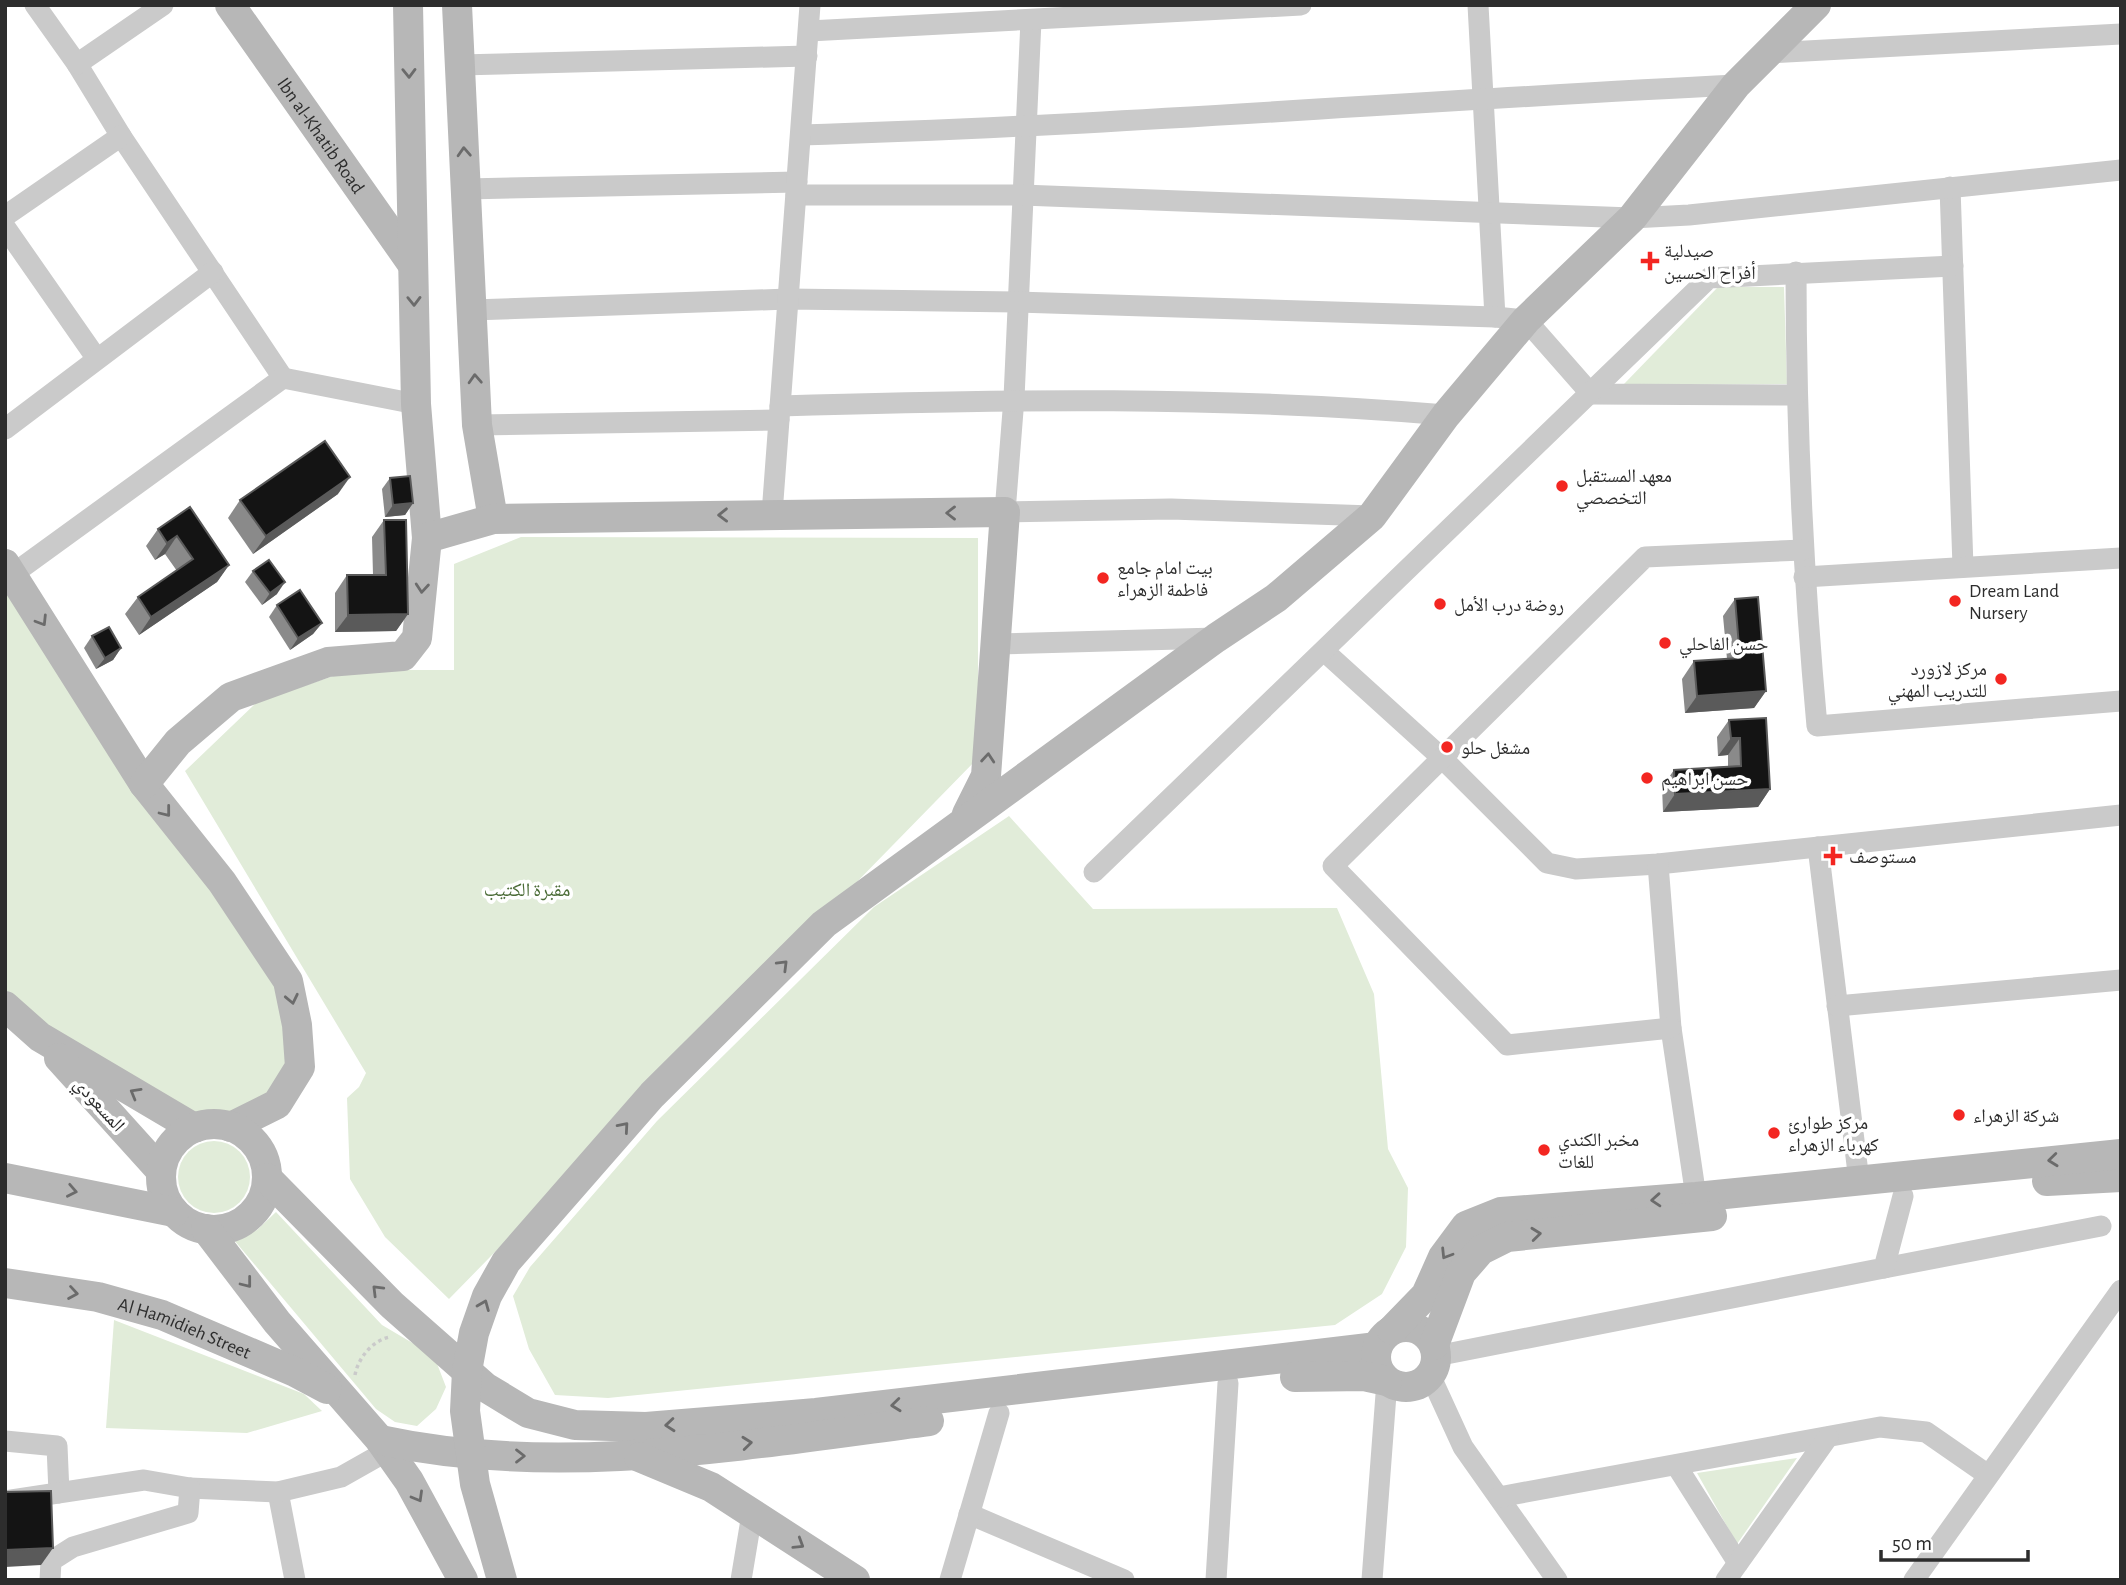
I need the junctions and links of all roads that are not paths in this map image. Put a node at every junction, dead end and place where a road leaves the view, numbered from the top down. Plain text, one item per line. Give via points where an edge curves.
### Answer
1 (35, 5) edge
2 (163, 5) edge
3 (230, 5) edge
4 (408, 5) edge
5 (457, 5) edge
6 (810, 5) edge
7 (1301, 5) edge
8 (1478, 5) edge
9 (1816, 5) edge
10 (1115, 10) edge
11 (1791, 19) edge
12 (1031, 20) junction
13 (809, 31) junction
14 (2121, 34) edge
15 (1768, 53) junction
16 (807, 56) junction
17 (77, 64) junction
18 (460, 65) junction
19 (1736, 85) junction
20 (1485, 97) junction
21 (1025, 128) junction
22 (800, 135) junction
23 (121, 136) junction
24 (2120, 170) edge
25 (2121, 178) edge
26 (1950, 187) junction
27 (466, 189) junction
28 (797, 189) junction
29 (1022, 195) junction
30 (1490, 211) junction
31 (5, 216) edge
32 (1632, 218) junction
33 (5, 227) edge
34 (413, 265) junction
35 (1953, 266) junction
36 (213, 272) junction
37 (1796, 272) junction
38 (788, 299) junction
39 (1017, 302) junction
40 (472, 310) junction
41 (1495, 317) junction
42 (1526, 320) junction
43 (97, 359) junction
44 (284, 379) junction
45 (1591, 394) junction
46 (1796, 395) junction
47 (1014, 398) junction
48 (416, 404) junction
49 (779, 413) junction
50 (1446, 415) junction
51 (477, 425) junction
52 (5, 429) edge
53 (1005, 512) junction
54 (772, 514) junction
55 (1372, 516) junction
56 (493, 519) junction
57 (427, 538) junction
58 (1802, 550) junction
59 (2121, 558) edge
60 (1963, 567) junction
61 (9, 569) edge
62 (1804, 577) junction
63 (1216, 638) junction
64 (998, 644) junction
65 (1324, 650) junction
66 (2121, 701) edge
67 (1442, 758) junction
68 (144, 784) junction
69 (2121, 815) edge
70 (963, 821) junction
71 (1818, 847) junction
72 (1658, 864) junction
73 (1094, 872) dead end
74 (2121, 980) edge
75 (5, 1006) edge
76 (1837, 1006) junction
77 (1671, 1028) junction
78 (40, 1037) junction
79 (231, 1127) junction
80 (194, 1128) junction
81 (2121, 1154) edge
82 (161, 1171) junction
83 (2121, 1177) edge
84 (5, 1178) edge
85 (267, 1178) junction
86 (1859, 1181) junction
87 (1903, 1196) junction
88 (1696, 1197) junction
89 (174, 1212) junction
90 (2101, 1226) dead end
91 (205, 1229) junction
92 (1884, 1268) junction
93 (5, 1283) edge
94 (2121, 1290) edge
95 (1385, 1338) junction
96 (1434, 1359) junction
97 (467, 1371) junction
98 (1387, 1381) junction
99 (1227, 1383) junction
100 (349, 1406) junction
101 (465, 1411) junction
102 (999, 1413) junction
103 (1828, 1437) junction
104 (5, 1441) edge
105 (384, 1446) junction
106 (419, 1449) junction
107 (632, 1454) junction
108 (469, 1455) junction
109 (1676, 1465) junction
110 (1988, 1475) junction
111 (190, 1488) junction
112 (278, 1492) junction
113 (59, 1493) junction
114 (1499, 1497) junction
115 (5, 1502) edge
116 (752, 1514) junction
117 (969, 1514) junction
118 (1732, 1571) edge
119 (50, 1580) edge
120 (295, 1580) edge
121 (463, 1580) edge
122 (502, 1580) edge
123 (741, 1580) edge
124 (855, 1580) edge
125 (950, 1580) edge
126 (1125, 1580) edge
127 (1216, 1580) edge
128 (1372, 1580) edge
129 (1557, 1580) edge
130 (1914, 1580) edge

1 - 17 street
2 - 17 street
3 - 34 main road, Ibn al-Khatib Road
4 -> 34 main road
5 - 18 main road
6 - 13 street
7 - 10 street
8 - 20 street
9 - 11 main road
10 - 12 street
11 - 15 main road
12 - 13 street
12 - 21 street
13 - 16 street
14 - 15 street
15 - 19 main road
16 - 18 street
16 - 22 street
17 - 23 street
27 -> 18 main road
19 - 20 street
19 - 32 main road
20 - 21 street
20 - 30 street
21 - 22 street
21 - 29 street
22 - 28 street
23 - 31 street
23 - 36 street
24 - 25 street
24 - 26 street
26 - 32 street
26 - 35 street
27 - 28 street
27 - 40 main road
28 - 29 street
28 - 38 street
29 - 30 street
29 - 39 street
30 - 32 street
30 - 41 street
32 - 42 main road
33 - 43 street
34 -> 48 main road
35 - 37 street
35 - 60 street
36 - 43 street
36 - 44 street
37 - 45 street via 1709,278
37 - 46 street
38 - 39 street
38 - 40 street
38 - 49 street
39 - 41 street
39 - 47 street
51 -> 40 main road
41 - 42 street
42 - 45 street
42 - 50 main road
43 - 52 street
44 - 48 street
44 - 61 street
45 - 46 street
45 - 65 street
46 - 58 street
47 - 49 street
47 - 50 street via 1324,404
47 - 53 street
48 - 57 main road
49 - 51 street
49 - 54 street
50 - 55 main road
51 - 56 main road
53 -> 54 main road
53 - 55 street via 1171,509
53 - 64 main road
54 -> 56 main road
55 - 63 main road via 1276,598
56 - 57 main road
57 -> 68 main road via 417,638 403,656 328,662 231,697 178,742
58 - 62 street
58 - 67 street via 1645,557
59 - 60 street
60 - 62 street
61 -> 68 main road
62 - 66 street via 1817,726
63 - 64 street
63 - 70 main road
70 -> 64 main road via 986,776
65 - 67 street
65 - 73 street
67 - 72 street via 1547,863 1576,869
67 - 77 street via 1333,866 1507,1045
68 -> 79 main road via 222,882 288,981 300,1068 277,1104
69 - 71 street
97 -> 70 main road via 480,1314 506,1262 652,1095 824,924
71 - 72 street
71 - 76 street
72 - 77 street
74 - 76 street
75 - 78 main road
76 - 86 street
77 - 88 street
80 -> 78 main road
78 - 82 main road, المسعودي
79 - 80 main road
79 - 85 main road via 257,1147
80 - 82 main road via 172,1145
81 -> 86 main road
82 - 89 main road via 161,1186
83 - 87 main road
84 -> 89 main road
85 - 91 main road via 254,1211 240,1223
97 -> 85 main road
86 - 88 main road
87 - 92 street
96 -> 87 main road via 1461,1273 1480,1250 1507,1237
88 -> 95 main road via 1501,1212 1466,1226 1443,1256 1426,1295
89 - 91 main road
90 - 92 street
91 -> 100 main road
92 - 96 street
93 -> 100 main road, Al Hamidieh Street via 98,1297 162,1315 320,1383
94 - 110 street
95 - 96 main road via 1404,1327 1416,1328 1427,1335
95 -> 97 main road via 816,1413 608,1428 527,1413
95 - 98 main road via 1377,1365
96 - 98 main road via 1415,1386
96 - 114 street via 1463,1447
97 - 101 main road
98 - 99 main road via 1328,1375
98 - 128 street
99 - 102 main road
99 - 127 street
100 - 105 main road
101 - 106 main road via 445,1433
101 - 108 main road
107 -> 102 main road
102 - 117 street
103 - 109 street
103 - 110 street via 1880,1427 1926,1432
103 - 118 street
104 - 113 street via 57,1446
105 - 106 main road
105 - 112 street via 341,1476
105 -> 121 main road via 422,1502
106 - 108 main road
108 -> 107 main road
107 - 116 main road via 691,1477
108 - 122 main road
109 - 114 street
109 - 118 street
110 - 130 street
111 - 112 street
111 - 113 street via 144,1480
111 - 119 street via 188,1513 73,1547 51,1561
112 - 120 street
113 - 115 street
114 - 129 street
116 - 123 street
116 -> 124 main road
117 - 125 street
117 - 126 street

